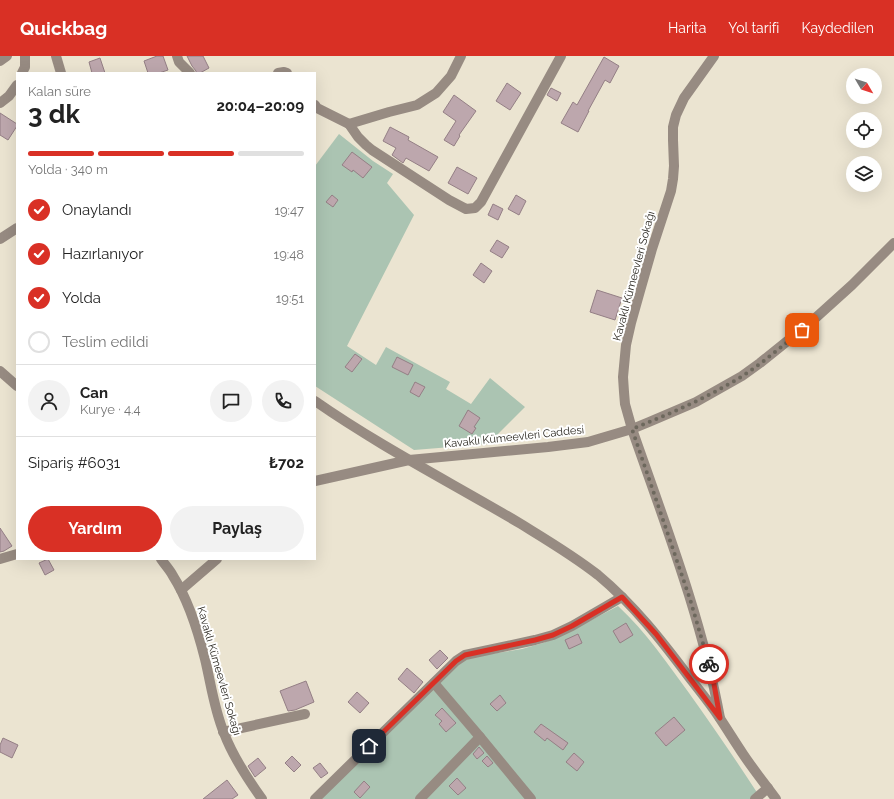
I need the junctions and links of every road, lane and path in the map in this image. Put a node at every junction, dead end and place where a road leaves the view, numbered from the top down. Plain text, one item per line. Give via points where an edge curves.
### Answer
1 (7, 56) edge
2 (25, 56) edge
3 (56, 56) edge
4 (177, 56) edge
5 (461, 56) edge
6 (561, 56) edge
7 (714, 56) edge
8 (0, 61) edge
9 (22, 72) edge
10 (61, 72) edge
11 (189, 72) edge
12 (16, 87) edge
13 (0, 103) edge
14 (316, 108) edge
15 (349, 124) junction
16 (16, 229) edge
17 (0, 239) edge
18 (894, 243) edge
19 (0, 371) edge
20 (16, 385) edge
21 (316, 402) edge
22 (632, 429) junction
23 (409, 460) junction
24 (316, 481) edge
25 (16, 554) edge
26 (0, 559) edge
27 (162, 560) edge
28 (216, 560) edge
29 (181, 590) junction
30 (622, 597) junction
31 (434, 682) junction
32 (305, 714) dead end
33 (720, 718) junction
34 (223, 732) junction
35 (480, 737) junction
36 (768, 788) junction
37 (262, 799) edge
38 (315, 799) edge
39 (420, 799) edge
40 (531, 799) edge
41 (755, 799) edge
42 (769, 799) edge
43 (776, 799) edge

1 - 8 street
2 - 9 street
3 - 10 street
4 - 11 street
5 - 15 street via 451,76 436,93 417,105
6 - 15 street via 481,202 475,208 466,209 449,200 372,150
7 - 22 street, Kavaklı Kümeevleri Sokağı via 684,98 673,127 673,179 626,345 624,392
12 - 13 street
14 - 15 street
16 - 17 street
18 - 22 street, Kavaklı Kümeevleri Caddesi via 811,322 742,376 696,402
19 - 20 street
21 - 23 street
22 - 23 street, Kavaklı Kümeevleri Caddesi via 569,445
22 - 33 street, Kavaklı Kümeevleri Sokağı via 690,599 712,677
23 - 24 street
23 - 30 street via 547,540 598,575
25 - 26 street
27 - 29 street, Kavaklı Kümeevleri Sokağı
28 - 29 street
29 - 34 street, Kavaklı Kümeevleri Sokağı via 194,620
30 - 31 street via 553,635 465,655
30 - 33 street via 656,634
31 - 35 street
31 - 38 street
32 - 34 street
33 - 36 street
34 - 37 street, Kavaklı Kümeevleri Sokağı via 242,770
35 - 39 street
35 - 40 street
36 - 41 street
36 - 42 street
36 - 43 street

